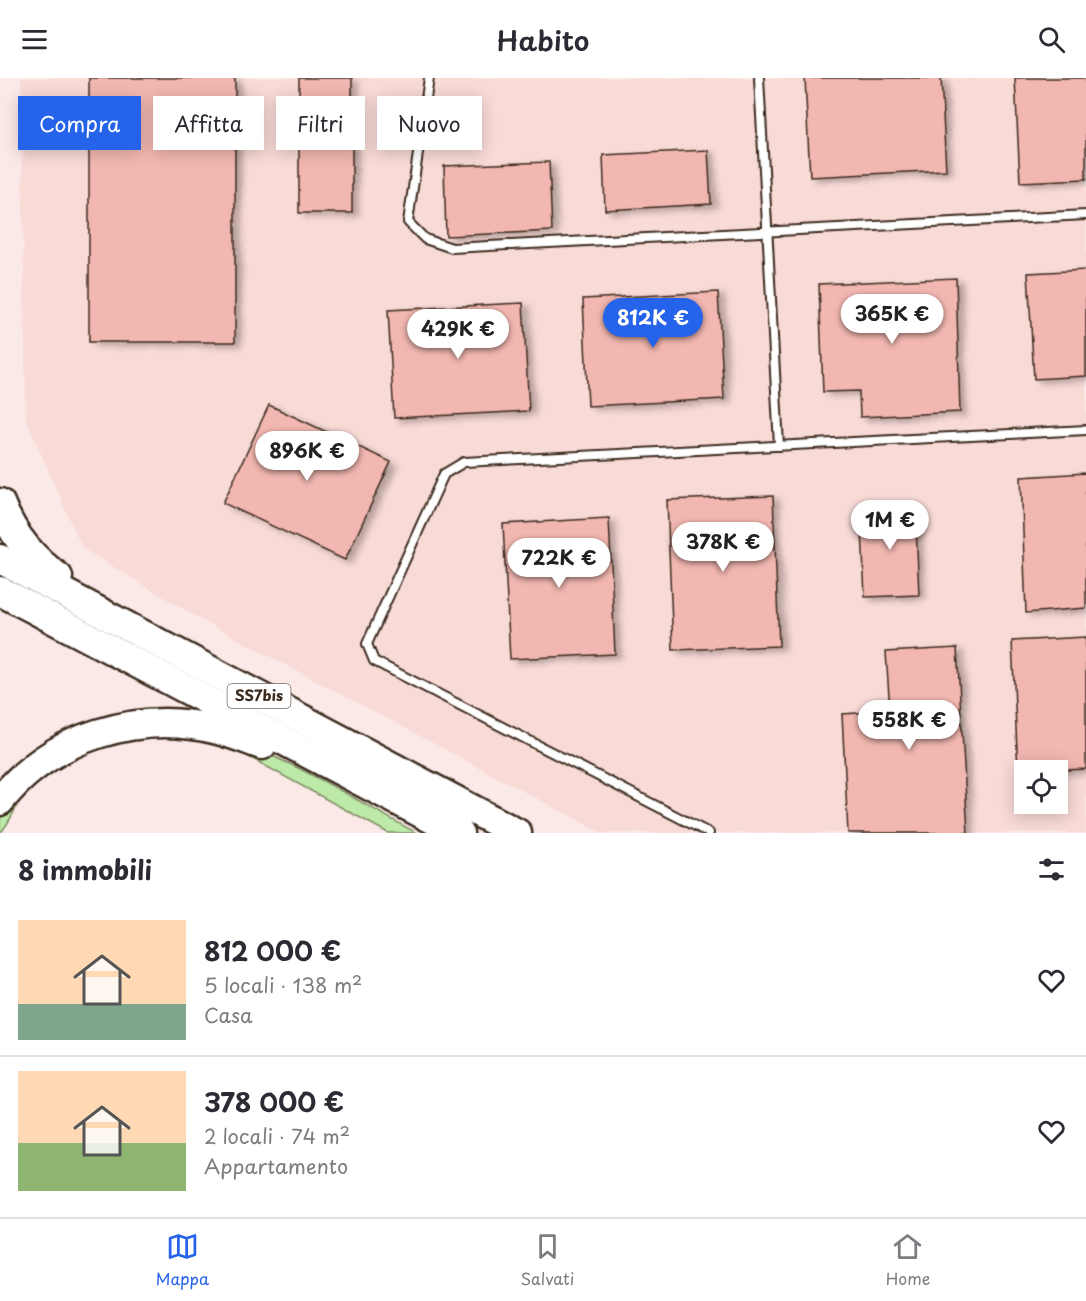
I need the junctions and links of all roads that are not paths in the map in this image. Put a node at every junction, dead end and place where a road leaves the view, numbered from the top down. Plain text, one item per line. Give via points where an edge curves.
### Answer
1 (429, 78) edge
2 (759, 78) edge
3 (1086, 215) edge
4 (767, 232) junction
5 (1086, 430) edge
6 (779, 446) junction
7 (0, 503) edge
8 (0, 559) edge
9 (0, 591) edge
10 (235, 683) junction
11 (347, 774) junction
12 (0, 801) edge
13 (459, 833) edge
14 (517, 833) edge
15 (709, 833) edge

1 - 4 lane via 408,222 425,239 452,248
2 - 4 lane
3 - 4 lane
4 - 6 lane
5 - 6 lane
6 - 15 lane via 464,462 444,474 366,644 374,661
7 - 10 highway via 16,536 38,562
8 - 10 highway, SS7bis
9 - 11 highway, SS7bis
10 - 14 highway, SS7bis
11 - 12 highway via 217,730 167,724 125,727 89,736 54,751 18,777
11 - 13 highway, SS7bis

